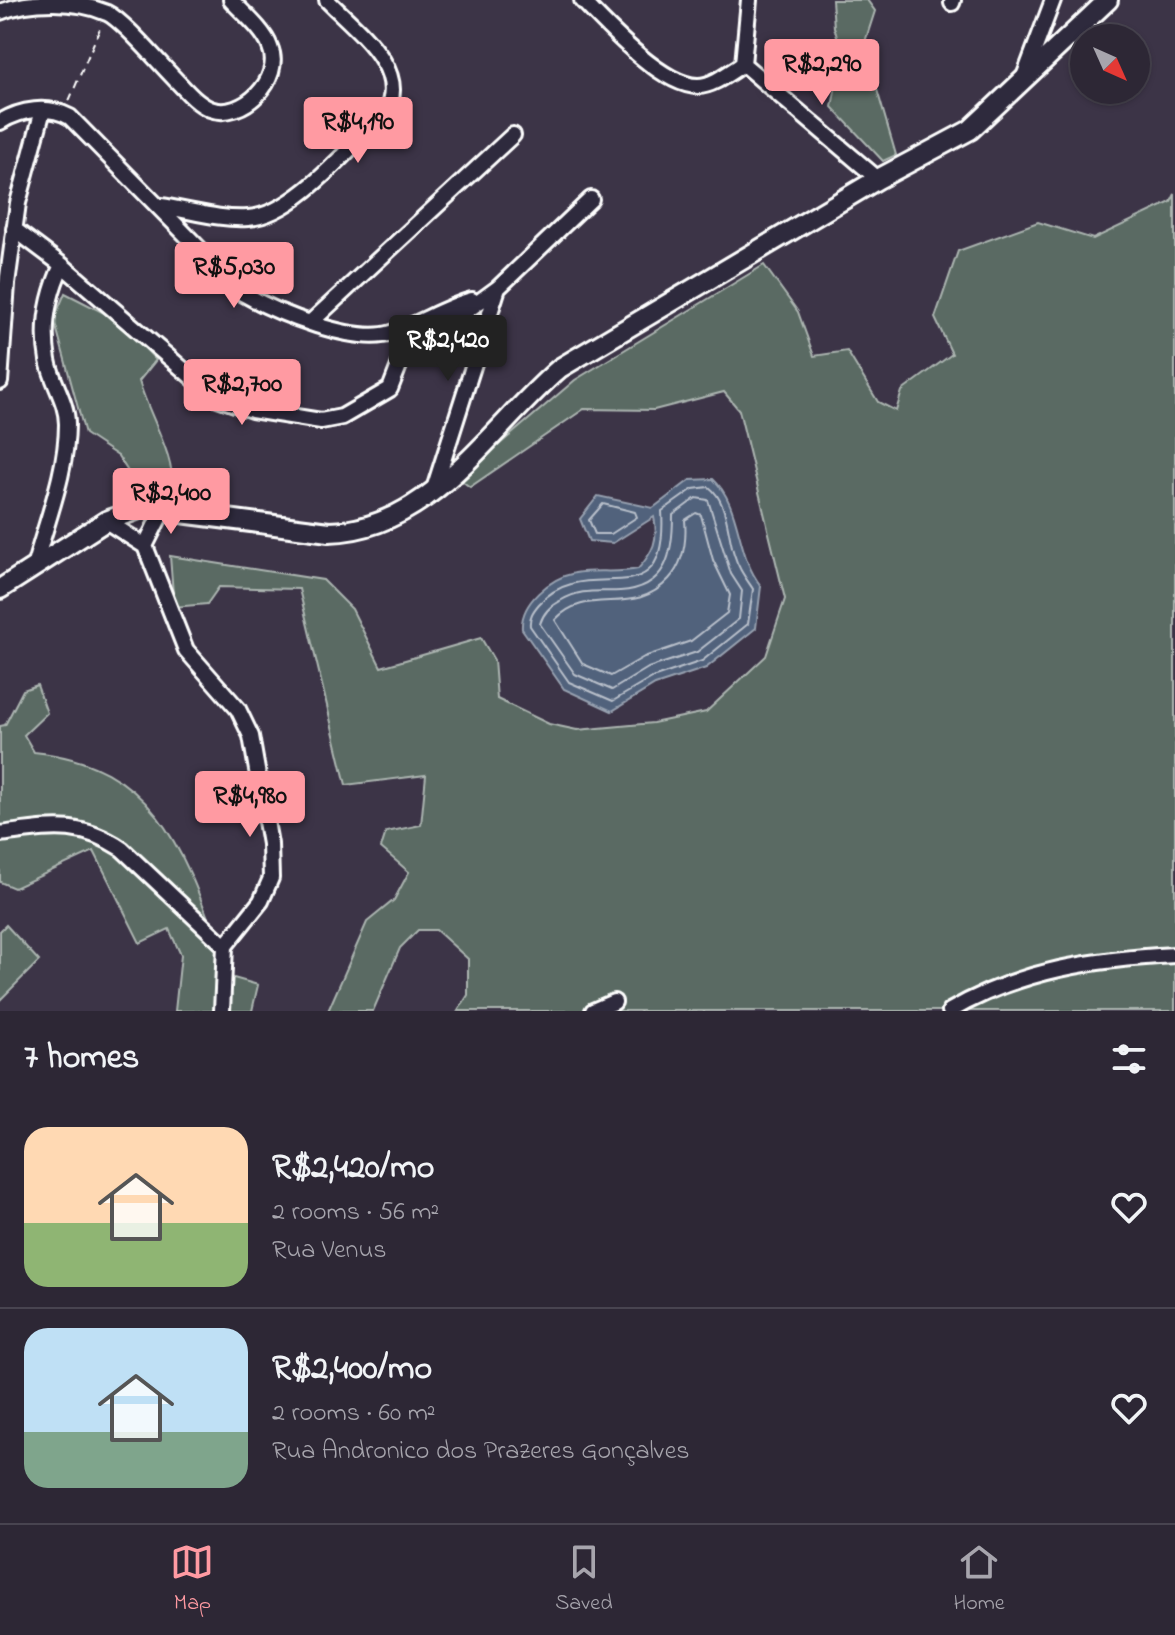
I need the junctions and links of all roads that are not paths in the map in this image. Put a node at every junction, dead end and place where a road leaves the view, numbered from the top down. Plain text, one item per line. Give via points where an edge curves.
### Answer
1 (231, 0) edge
2 (327, 0) edge
3 (582, 0) edge
4 (749, 0) edge
5 (1053, 0) edge
6 (1108, 0) edge
7 (0, 12) edge
8 (743, 64) junction
9 (1024, 77) junction
10 (43, 110) junction
11 (0, 122) edge
12 (513, 135) dead end
13 (878, 179) junction
14 (591, 199) dead end
15 (161, 206) junction
16 (14, 229) junction
17 (62, 265) junction
18 (498, 288) junction
19 (480, 298) junction
20 (311, 322) junction
21 (0, 382) edge
22 (434, 490) junction
23 (164, 508) junction
24 (106, 521) junction
25 (145, 546) junction
26 (34, 568) junction
27 (0, 589) edge
28 (0, 834) edge
29 (225, 946) junction
30 (1175, 955) edge
31 (614, 1002) dead end
32 (222, 1011) edge
33 (593, 1011) edge
34 (950, 1011) edge

1 - 7 street via 270,46 272,64 259,92 229,111 209,108 192,96 107,13 40,3
2 - 15 street via 387,67 394,96 385,113 299,196 269,212 243,218
3 - 8 street via 645,59 684,83 711,83
4 - 8 street
5 - 9 street
6 - 9 main road
8 - 13 street
9 - 13 main road via 970,130
10 - 11 street via 23,111
10 - 15 street via 78,122
10 - 16 street
12 - 20 street
13 - 22 main road via 560,368
14 - 18 street
15 - 20 street via 244,294
16 - 17 street
16 - 21 street
17 - 19 street via 215,397 252,410 321,421 342,417 383,395 402,358
17 - 26 street via 49,293 47,343 66,413 65,452
18 - 19 street
18 - 22 street
19 - 20 street via 376,337
22 - 23 main road via 385,521 355,532
23 - 24 main road via 142,508
23 - 25 street
24 - 25 street
24 - 26 main road
25 - 29 street via 186,650 238,709 256,755 271,878 261,901
26 - 27 main road
28 - 29 street via 60,826 105,838
29 - 32 street
30 - 34 street via 1091,961 1018,978
31 - 33 street

